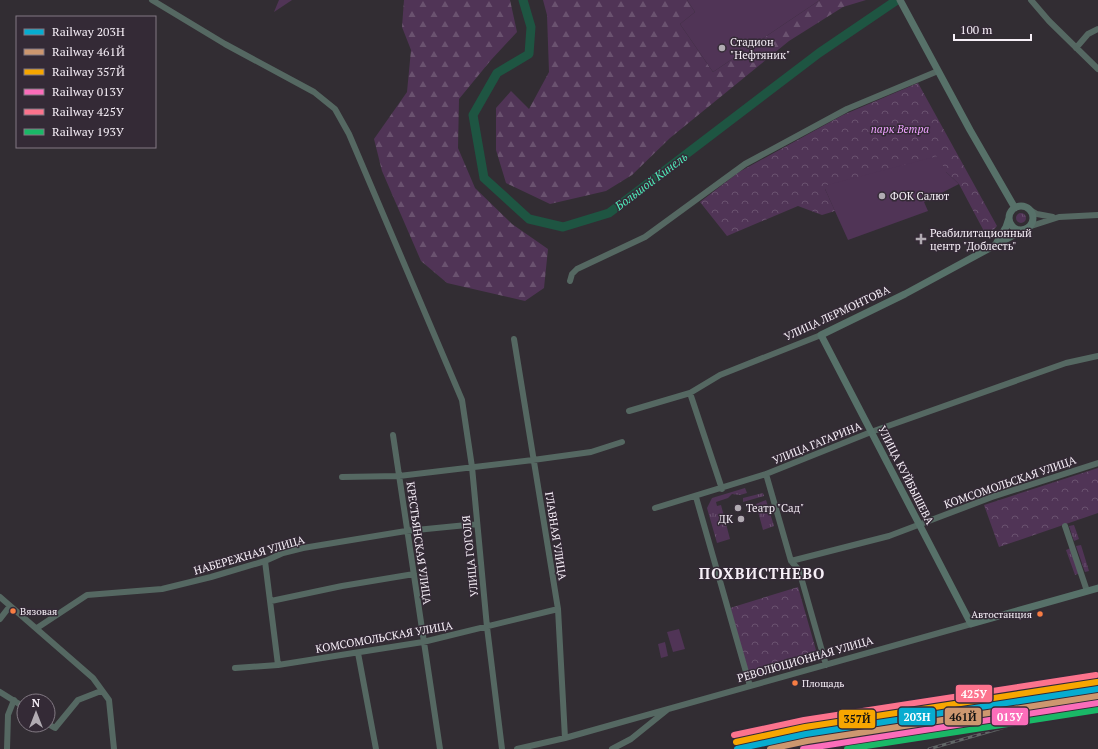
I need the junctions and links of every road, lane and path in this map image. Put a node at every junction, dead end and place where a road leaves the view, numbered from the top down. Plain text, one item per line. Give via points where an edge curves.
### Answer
1 (152, 0) edge
2 (900, 0) edge
3 (1031, 0) edge
4 (1098, 29) edge
5 (1076, 48) junction
6 (1098, 69) edge
7 (938, 71) junction
8 (1015, 208) junction
9 (1030, 210) junction
10 (1098, 215) edge
11 (1059, 217) junction
12 (1009, 218) junction
13 (1026, 228) junction
14 (996, 244) junction
15 (570, 281) dead end
16 (821, 335) junction
17 (514, 339) dead end
18 (1098, 356) edge
19 (690, 393) junction
20 (629, 411) dead end
21 (871, 432) junction
22 (393, 436) dead end
23 (622, 442) dead end
24 (533, 460) junction
25 (1098, 463) edge
26 (472, 468) junction
27 (766, 474) junction
28 (399, 476) junction
29 (342, 477) dead end
30 (722, 489) junction
31 (696, 497) junction
32 (655, 508) dead end
33 (477, 524) junction
34 (919, 525) junction
35 (1065, 526) dead end
36 (406, 531) junction
37 (265, 561) junction
38 (791, 561) junction
39 (414, 574) junction
40 (1098, 588) edge
41 (1088, 591) junction
42 (0, 597) edge
43 (271, 601) junction
44 (10, 606) junction
45 (558, 609) junction
46 (0, 618) edge
47 (971, 624) junction
48 (487, 627) junction
49 (37, 628) junction
50 (423, 642) junction
51 (358, 653) junction
52 (278, 665) junction
53 (826, 665) junction
54 (235, 668) dead end
55 (750, 686) junction
56 (101, 691) junction
57 (0, 692) edge
58 (14, 700) joint
59 (670, 708) junction
60 (56, 727) edge
61 (565, 738) junction
62 (7, 749) edge
63 (114, 749) edge
64 (376, 749) edge
65 (440, 749) edge
66 (502, 749) edge
67 (517, 749) edge
68 (612, 749) edge

1 - 26 street, УЛИЦА ГОГОЛЯ via 225,44 314,92 336,109 462,400
2 - 7 main road
3 - 5 street
4 - 5 street via 1088,34
5 - 6 street
7 - 8 main road
7 - 15 street via 847,109 745,164 646,237 577,270 572,274
8 - 9 main road via 1023,206
8 - 12 main road
9 - 11 street via 1046,217
9 - 13 main road via 1032,217
10 - 11 street, УЛИЦА ЛЕРМОНТОВА
11 - 13 street, УЛИЦА ЛЕРМОНТОВА
12 - 13 main road via 1014,227
12 - 14 main road
13 - 14 main road, УЛИЦА ЛЕРМОНТОВА
14 - 16 main road, УЛИЦА ЛЕРМОНТОВА via 905,294
16 - 19 street, УЛИЦА ЛЕРМОНТОВА via 720,375
16 - 21 main road, УЛИЦА КУЙБЫШЕВА
17 - 24 street, ГЛАВНАЯ УЛИЦА
18 - 21 street, УЛИЦА ГАГАРИНА via 1066,363
19 - 20 street, УЛИЦА ЛЕРМОНТОВА
19 - 30 street
21 - 27 street, УЛИЦА ГАГАРИНА
21 - 34 main road, УЛИЦА КУЙБЫШЕВА
22 - 28 street, КРЕСТЬЯНСКАЯ УЛИЦА
23 - 24 street via 591,452
24 - 26 street
24 - 45 street, ГЛАВНАЯ УЛИЦА
25 - 34 street, КОМСОМОЛЬСКАЯ УЛИЦА via 992,497
26 - 28 street
26 - 33 street, УЛИЦА ГОГОЛЯ
27 - 30 street, УЛИЦА ГАГАРИНА
27 - 38 street
28 - 29 street
28 - 36 street, КРЕСТЬЯНСКАЯ УЛИЦА
30 - 31 street, УЛИЦА ГАГАРИНА
31 - 32 street, УЛИЦА ГАГАРИНА
31 - 55 street
33 - 36 street, НАБЕРЕЖНАЯ УЛИЦА
33 - 48 street, УЛИЦА ГОГОЛЯ
34 - 38 street, КОМСОМОЛЬСКАЯ УЛИЦА via 889,536
34 - 47 main road, УЛИЦА КУЙБЫШЕВА
35 - 41 street
36 - 37 street, НАБЕРЕЖНАЯ УЛИЦА via 303,548
36 - 39 street, КРЕСТЬЯНСКАЯ УЛИЦА
37 - 43 street
37 - 49 street, НАБЕРЕЖНАЯ УЛИЦА via 162,589 87,595
38 - 53 street via 799,570
39 - 43 street
39 - 50 street, КРЕСТЬЯНСКАЯ УЛИЦА
40 - 41 main road, РЕВОЛЮЦИОННАЯ УЛИЦА
41 - 47 main road, РЕВОЛЮЦИОННАЯ УЛИЦА
42 - 44 street
43 - 52 street
44 - 46 street
44 - 49 street
45 - 48 street, КОМСОМОЛЬСКАЯ УЛИЦА
45 - 61 street, ГЛАВНАЯ УЛИЦА
47 - 53 street, РЕВОЛЮЦИОННАЯ УЛИЦА
48 - 50 street, КОМСОМОЛЬСКАЯ УЛИЦА
48 - 66 street, УЛИЦА ГОГОЛЯ
49 - 56 street via 93,678
50 - 51 street, КОМСОМОЛЬСКАЯ УЛИЦА
50 - 65 street, КРЕСТЬЯНСКАЯ УЛИЦА
51 - 52 street, КОМСОМОЛЬСКАЯ УЛИЦА
51 - 64 street
52 - 54 street, КОМСОМОЛЬСКАЯ УЛИЦА
53 - 55 street, РЕВОЛЮЦИОННАЯ УЛИЦА
55 - 59 street, РЕВОЛЮЦИОННАЯ УЛИЦА
56 - 60 street via 78,700
56 - 63 street via 109,700
57 - 58 street
58 - 62 street via 8,716
59 - 61 street, РЕВОЛЮЦИОННАЯ УЛИЦА
59 - 68 street
61 - 67 street, РЕВОЛЮЦИОННАЯ УЛИЦА

